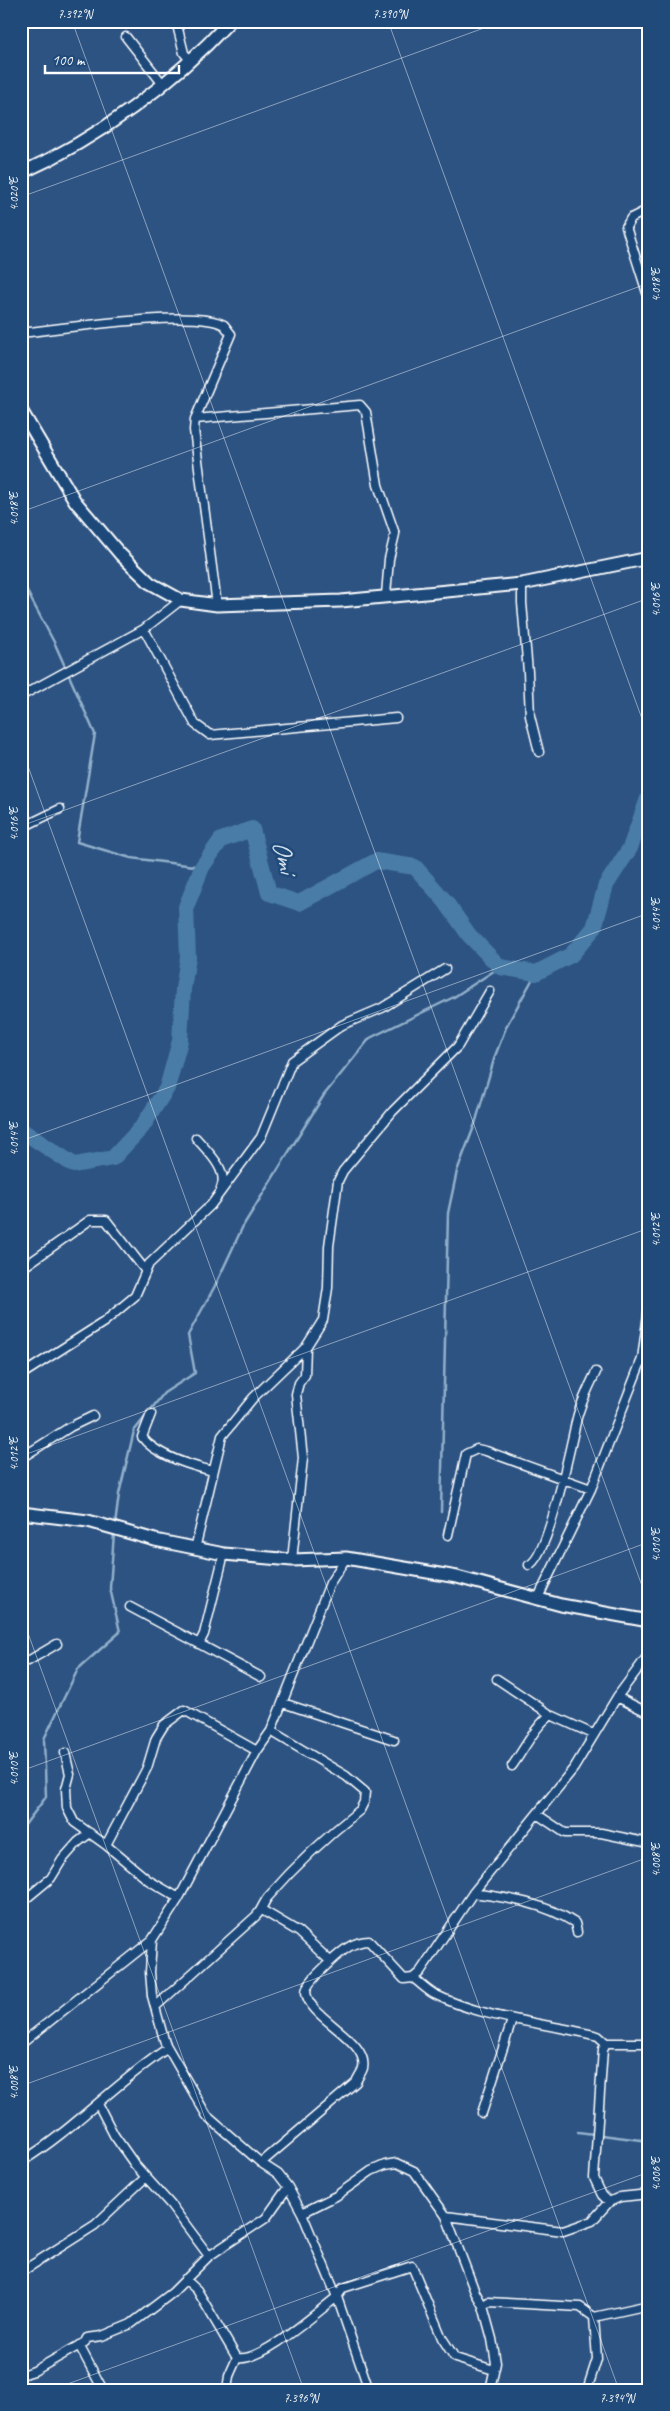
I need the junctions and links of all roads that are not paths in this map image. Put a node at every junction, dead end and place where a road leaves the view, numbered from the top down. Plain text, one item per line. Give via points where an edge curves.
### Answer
1 (176, 21) edge
2 (230, 21) edge
3 (126, 37) dead end
4 (190, 60) junction
5 (162, 83) junction
6 (21, 173) edge
7 (649, 209) edge
8 (649, 299) edge
9 (21, 333) edge
10 (21, 410) edge
11 (195, 418) junction
12 (649, 558) edge
13 (522, 584) junction
14 (386, 595) junction
15 (181, 600) junction
16 (217, 605) junction
17 (144, 629) junction
18 (21, 696) edge
19 (396, 718) dead end
20 (539, 752) dead end
21 (60, 809) dead end
22 (21, 828) edge
23 (445, 969) dead end
24 (490, 991) dead end
25 (196, 1138) dead end
26 (219, 1192) junction
27 (21, 1270) edge
28 (145, 1270) junction
29 (649, 1306) edge
30 (306, 1347) junction
31 (596, 1372) dead end
32 (21, 1375) edge
33 (152, 1414) dead end
34 (93, 1416) dead end
35 (21, 1458) edge
36 (213, 1471) junction
37 (564, 1478) junction
38 (590, 1489) junction
39 (21, 1512) edge
40 (448, 1535) dead end
41 (195, 1549) junction
42 (224, 1554) junction
43 (346, 1558) junction
44 (292, 1560) junction
45 (529, 1565) dead end
46 (537, 1600) junction
47 (130, 1607) dead end
48 (649, 1621) edge
49 (57, 1644) dead end
50 (199, 1644) junction
51 (649, 1654) edge
52 (21, 1659) edge
53 (261, 1677) dead end
54 (497, 1679) dead end
55 (617, 1697) junction
56 (283, 1703) junction
57 (649, 1713) edge
58 (551, 1715) junction
59 (271, 1731) junction
60 (593, 1734) junction
61 (394, 1740) dead end
62 (257, 1751) junction
63 (65, 1753) dead end
64 (512, 1766) dead end
65 (538, 1815) junction
66 (90, 1833) junction
67 (649, 1843) edge
68 (106, 1845) junction
69 (473, 1893) junction
70 (179, 1898) junction
71 (22, 1902) edge
72 (262, 1910) junction
73 (577, 1932) dead end
74 (152, 1940) junction
75 (330, 1962) junction
76 (413, 1978) junction
77 (155, 2007) junction
78 (512, 2020) junction
79 (606, 2043) junction
80 (649, 2043) edge
81 (21, 2044) edge
82 (168, 2048) junction
83 (98, 2104) junction
84 (482, 2113) dead end
85 (21, 2162) edge
86 (261, 2163) junction
87 (146, 2177) junction
88 (288, 2187) junction
89 (649, 2194) edge
90 (609, 2202) junction
91 (302, 2213) junction
92 (446, 2216) junction
93 (209, 2256) junction
94 (21, 2272) edge
95 (185, 2279) junction
96 (337, 2297) junction
97 (649, 2305) edge
98 (483, 2306) junction
99 (594, 2317) junction
100 (79, 2345) junction
101 (237, 2358) junction
102 (494, 2370) junction
103 (21, 2375) edge
104 (228, 2383) dead end
105 (103, 2390) edge
106 (369, 2390) edge
107 (490, 2390) edge
108 (587, 2390) edge

1 - 4 street via 184,53
2 - 4 street
3 - 5 street
4 - 5 street
5 - 6 street via 107,126
7 - 8 street via 631,218 626,227
9 - 11 street via 160,318 224,325 231,334
10 - 15 street via 75,501 120,554 150,583
11 - 14 street via 360,405 366,412 378,485 395,534
11 - 16 street
12 - 13 street
13 - 14 street
13 - 20 street via 530,716
14 - 16 street via 341,601
15 - 16 street
15 - 17 street
17 - 18 street
17 - 19 street via 195,724 210,735
21 - 22 street
23 - 26 street via 382,1008 342,1026 292,1061 261,1137
24 - 30 street via 458,1046 393,1110 343,1171 338,1181 329,1246 323,1320
25 - 26 street via 220,1169 223,1182
26 - 28 street
27 - 28 street via 90,1220 106,1220
28 - 32 street via 135,1296 104,1322
29 - 38 street via 642,1359
30 - 36 street via 228,1427 217,1449
30 - 44 street via 305,1375 296,1394 303,1458
31 - 37 street via 577,1416
33 - 36 street via 142,1437 148,1445 192,1466
34 - 35 street
36 - 41 street
37 - 38 street
37 - 40 street via 486,1451 473,1450 466,1454
37 - 45 street via 542,1547 535,1562
38 - 46 street
39 - 41 street via 88,1521
41 - 42 street
42 - 44 street
42 - 50 street
43 - 44 street
43 - 46 street via 457,1577
43 - 56 street via 330,1583
46 - 48 street
47 - 50 street
49 - 52 street via 28,1661
50 - 53 street
51 - 55 street
54 - 58 street
55 - 57 street
55 - 60 street
56 - 59 street
56 - 61 street
58 - 60 street
58 - 64 street via 542,1720 540,1728
59 - 62 street
59 - 72 street via 346,1776 365,1792 360,1810 307,1854 266,1899
60 - 65 street via 574,1768
62 - 68 street via 184,1710 164,1725 156,1738 147,1768
62 - 70 street
63 - 66 street via 70,1774 66,1789 67,1808 74,1822
65 - 67 street via 565,1832 601,1833
65 - 69 street
66 - 68 street
66 - 71 street via 62,1860 51,1878
68 - 70 street via 148,1880
69 - 73 street via 536,1904 575,1923
69 - 76 street
70 - 74 street
72 - 75 street via 299,1932
72 - 77 street
74 - 77 street via 150,1972
74 - 81 street
75 - 76 street via 356,1941 369,1941 399,1976
75 - 86 street via 306,1992 310,2003 362,2056 363,2067 356,2082
76 - 78 street via 433,1994
77 - 82 street
78 - 79 street via 598,2036
78 - 84 street
79 - 80 street
79 - 90 street via 594,2178
82 - 83 street via 141,2066
82 - 86 street via 208,2116
83 - 85 street
83 - 87 street via 114,2134
86 - 88 street via 278,2174
87 - 93 street via 172,2204
87 - 94 street via 95,2225
88 - 91 street
88 - 93 street via 266,2218
89 - 90 street via 620,2197
90 - 92 street via 592,2221 563,2231
91 - 92 street via 336,2196 371,2171 384,2165 398,2164 414,2171
91 - 96 street
92 - 98 street
93 - 95 street
95 - 100 street via 131,2324 102,2336 87,2338
95 - 101 street via 197,2290
96 - 101 street via 265,2351 244,2359
96 - 102 street via 343,2288 412,2266 442,2338 455,2358
96 - 106 street
97 - 99 street
98 - 99 street via 488,2302 580,2307
98 - 102 street via 492,2339
99 - 108 street via 597,2359
100 - 103 street
100 - 105 street
101 - 104 street
102 - 107 street

